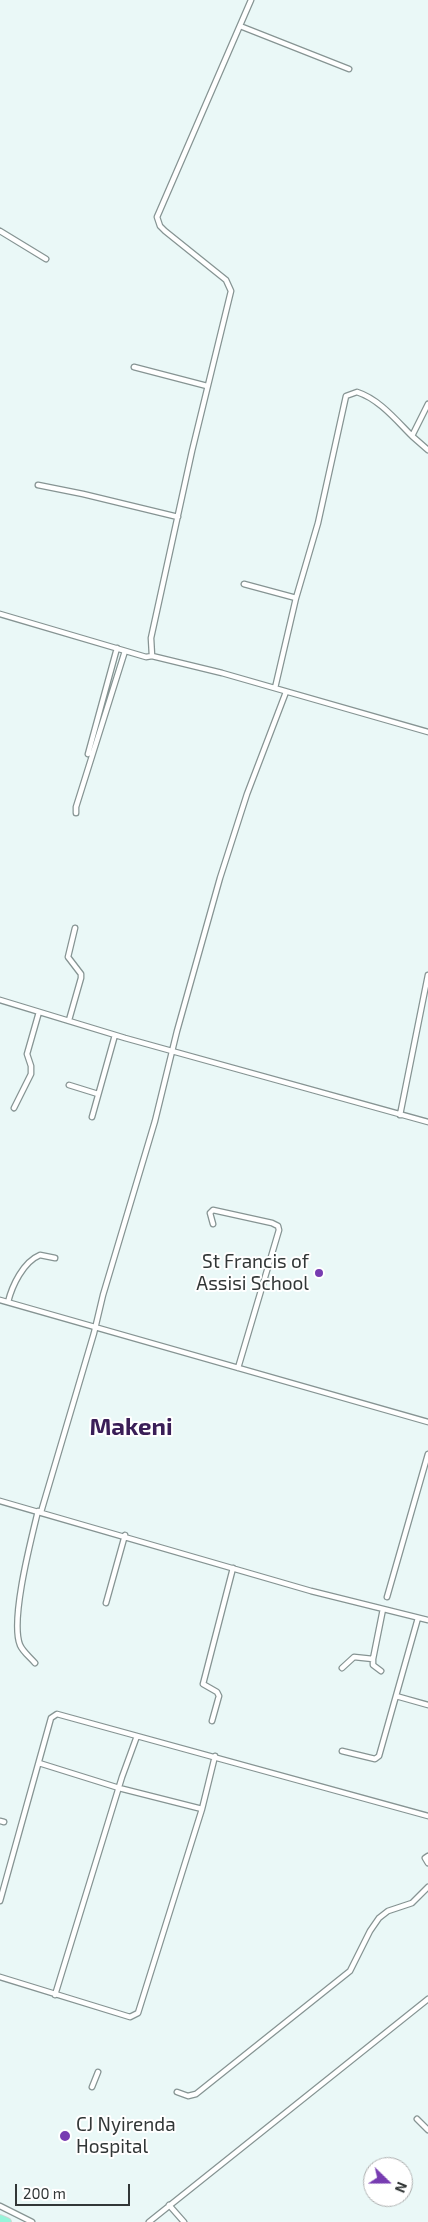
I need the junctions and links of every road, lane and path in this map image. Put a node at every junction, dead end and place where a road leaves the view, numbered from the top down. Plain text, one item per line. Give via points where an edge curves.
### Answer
1 (252, 0) edge
2 (240, 26) junction
3 (349, 69) dead end
4 (0, 231) edge
5 (46, 259) dead end
6 (134, 367) dead end
7 (207, 386) junction
8 (428, 404) edge
9 (412, 436) junction
10 (428, 450) edge
11 (38, 485) dead end
12 (178, 517) junction
13 (244, 584) dead end
14 (296, 598) junction
15 (0, 614) edge
16 (117, 648) junction
17 (125, 651) junction
18 (152, 656) junction
19 (275, 688) junction
20 (286, 692) junction
21 (428, 732) edge
22 (88, 754) dead end
23 (76, 813) dead end
24 (74, 928) dead end
25 (428, 975) edge
26 (0, 1000) edge
27 (39, 1012) junction
28 (69, 1020) junction
29 (115, 1035) junction
30 (172, 1051) junction
31 (69, 1085) dead end
32 (98, 1094) junction
33 (14, 1108) dead end
34 (400, 1115) junction
35 (92, 1117) dead end
36 (428, 1122) edge
37 (213, 1224) dead end
38 (55, 1258) dead end
39 (0, 1300) edge
40 (8, 1302) junction
41 (94, 1328) junction
42 (238, 1368) junction
43 (428, 1422) edge
44 (428, 1454) edge
45 (0, 1500) edge
46 (40, 1511) junction
47 (125, 1535) junction
48 (233, 1568) junction
49 (386, 1597) dead end
50 (106, 1603) dead end
51 (383, 1609) junction
52 (418, 1618) junction
53 (428, 1620) edge
54 (373, 1659) junction
55 (35, 1663) dead end
56 (342, 1668) dead end
57 (381, 1670) dead end
58 (396, 1696) junction
59 (428, 1705) edge
60 (212, 1721) dead end
61 (137, 1736) junction
62 (342, 1751) dead end
63 (215, 1756) junction
64 (39, 1763) junction
65 (119, 1788) junction
66 (202, 1809) junction
67 (428, 1816) edge
68 (428, 1856) edge
69 (428, 1863) edge
70 (428, 1887) edge
71 (0, 1901) edge
72 (0, 1977) edge
73 (55, 1995) junction
74 (428, 1999) edge
75 (98, 2072) dead end
76 (92, 2087) dead end
77 (177, 2092) dead end
78 (417, 2119) dead end
79 (428, 2130) edge
80 (170, 2204) junction
81 (0, 2206) edge
82 (0, 2218) edge
83 (7, 2222) edge
84 (32, 2222) edge
85 (149, 2222) edge
86 (184, 2222) edge

1 - 2 street
2 - 3 street
2 - 7 street via 157,216 160,226 226,280 230,287
4 - 5 street
6 - 7 street
7 - 12 street
8 - 9 street
9 - 10 street
9 - 14 street via 368,396 357,392 346,396 318,523
11 - 12 street
12 - 18 street via 151,638
13 - 14 street
14 - 19 street
15 - 16 street
16 - 17 street
16 - 22 street
17 - 18 street
17 - 23 street
18 - 19 street
19 - 20 street
20 - 21 street
20 - 30 street via 247,794 220,878
24 - 28 street via 68,956 80,978
25 - 34 street
26 - 27 street
27 - 28 street
27 - 33 street via 27,1054 30,1074
28 - 29 street
29 - 30 street
29 - 32 street
30 - 34 street
30 - 41 street via 153,1130
31 - 32 street
32 - 35 street
34 - 36 street
37 - 42 street via 210,1213 213,1210 272,1223 279,1230
38 - 40 street via 40,1255 31,1260 16,1282
39 - 40 street
40 - 41 street
41 - 42 street
41 - 46 street
42 - 43 street
44 - 49 street
45 - 46 street
46 - 47 street
46 - 55 street via 21,1586 18,1634 21,1648
47 - 48 street
47 - 50 street
48 - 51 street
48 - 60 street via 203,1684 219,1696
51 - 52 street
51 - 54 street
52 - 53 street
52 - 58 street
54 - 56 street via 352,1658
54 - 57 street via 374,1666
58 - 59 street
58 - 62 street via 377,1758
61 - 63 street
61 - 64 street via 57,1714 52,1718
61 - 65 street
63 - 66 street
63 - 67 street
64 - 65 street
64 - 71 street
65 - 66 street
65 - 73 street
66 - 73 street via 138,2013 130,2017
68 - 69 street
70 - 77 street via 412,1903 388,1911 379,1918 350,1971 196,2094 188,2096
72 - 73 street
74 - 80 street
75 - 76 street
78 - 79 street
80 - 85 street
80 - 86 street
81 - 84 street
82 - 83 main road

